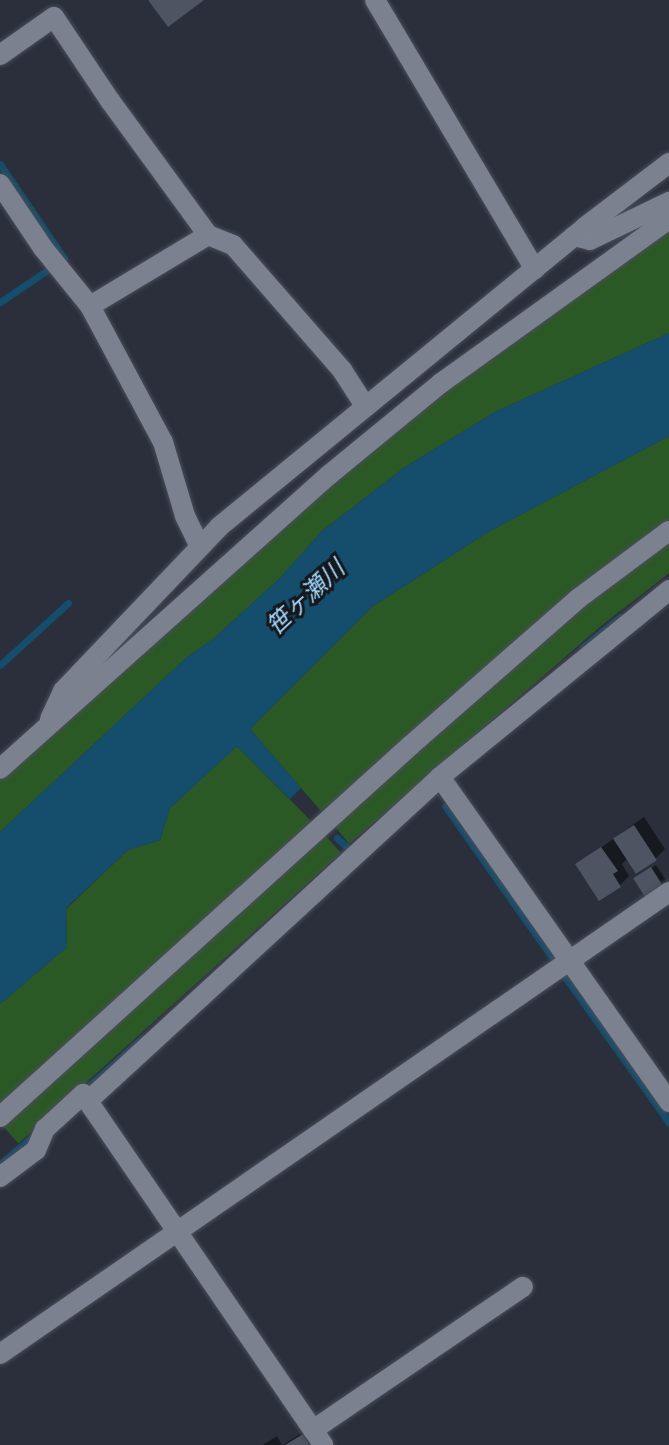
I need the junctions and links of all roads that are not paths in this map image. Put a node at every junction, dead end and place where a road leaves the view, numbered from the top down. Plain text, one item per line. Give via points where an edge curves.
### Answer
1 (375, 0) edge
2 (0, 55) edge
3 (669, 163) edge
4 (0, 184) edge
5 (669, 202) edge
6 (669, 219) edge
7 (208, 235) junction
8 (574, 236) junction
9 (535, 269) junction
10 (90, 306) junction
11 (365, 406) junction
12 (669, 531) edge
13 (200, 547) junction
14 (669, 590) edge
15 (46, 728) junction
16 (0, 769) edge
17 (440, 777) junction
18 (669, 892) edge
19 (569, 960) junction
20 (88, 1101) junction
21 (669, 1102) edge
22 (0, 1117) edge
23 (0, 1177) edge
24 (175, 1232) junction
25 (523, 1287) dead end
26 (0, 1354) edge
27 (318, 1438) edge

1 - 9 street
2 - 7 street via 54,17
3 - 8 street
4 - 10 street
5 - 8 street via 590,240
6 - 15 street via 441,383
7 - 10 street
7 - 11 street via 233,245 342,370
8 - 9 street
9 - 11 street
10 - 13 street via 163,442
11 - 13 street
12 - 22 street via 579,598 411,745
13 - 15 street via 63,691
14 - 17 street
15 - 16 street
17 - 19 street
17 - 20 street
18 - 19 street
19 - 21 street
19 - 24 street
20 - 23 street via 83,1094 45,1129 36,1150
20 - 24 street
24 - 26 street
24 - 27 street
25 - 27 street

